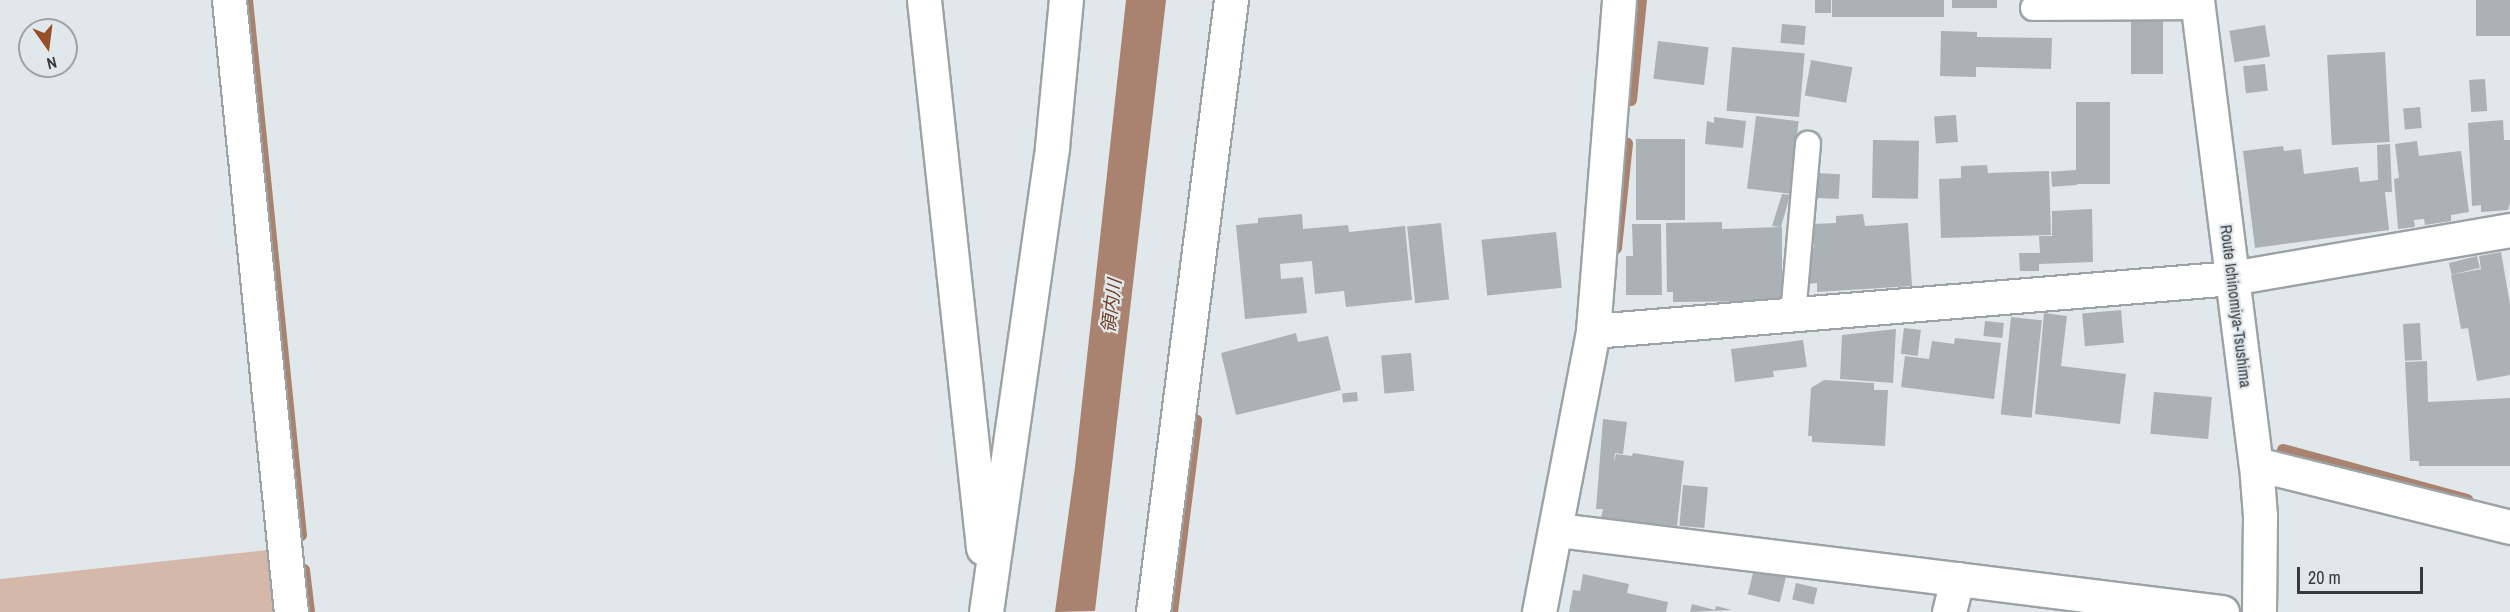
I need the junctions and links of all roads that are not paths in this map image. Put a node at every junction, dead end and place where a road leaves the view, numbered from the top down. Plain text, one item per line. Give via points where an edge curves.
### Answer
1 (229, 0) edge
2 (924, 0) edge
3 (1066, 0) edge
4 (1231, 0) edge
5 (1619, 0) edge
6 (2198, 3) edge
7 (2033, 8) dead end
8 (1808, 144) dead end
9 (2510, 230) edge
10 (2232, 278) junction
11 (1793, 315) junction
12 (1593, 331) junction
13 (2256, 465) junction
14 (2510, 527) edge
15 (1557, 530) junction
16 (1957, 579) junction
17 (987, 603) edge
18 (291, 612) edge
19 (1153, 612) edge
20 (1539, 612) edge
21 (1949, 612) edge
22 (2222, 612) edge
23 (2259, 612) edge

1 - 18 street
2 - 17 street
3 - 17 street via 1052,147
4 - 19 street
5 - 12 street
6 - 7 lane
6 - 10 street, Route Ichinomiya-Tsushima
8 - 11 lane
9 - 10 street
10 - 11 street
10 - 13 street, Route Ichinomiya-Tsushima
11 - 12 street
12 - 15 street
13 - 14 street
13 - 23 street, Route Ichinomiya-Tsushima
15 - 16 street
15 - 20 street
16 - 21 street
16 - 22 street

